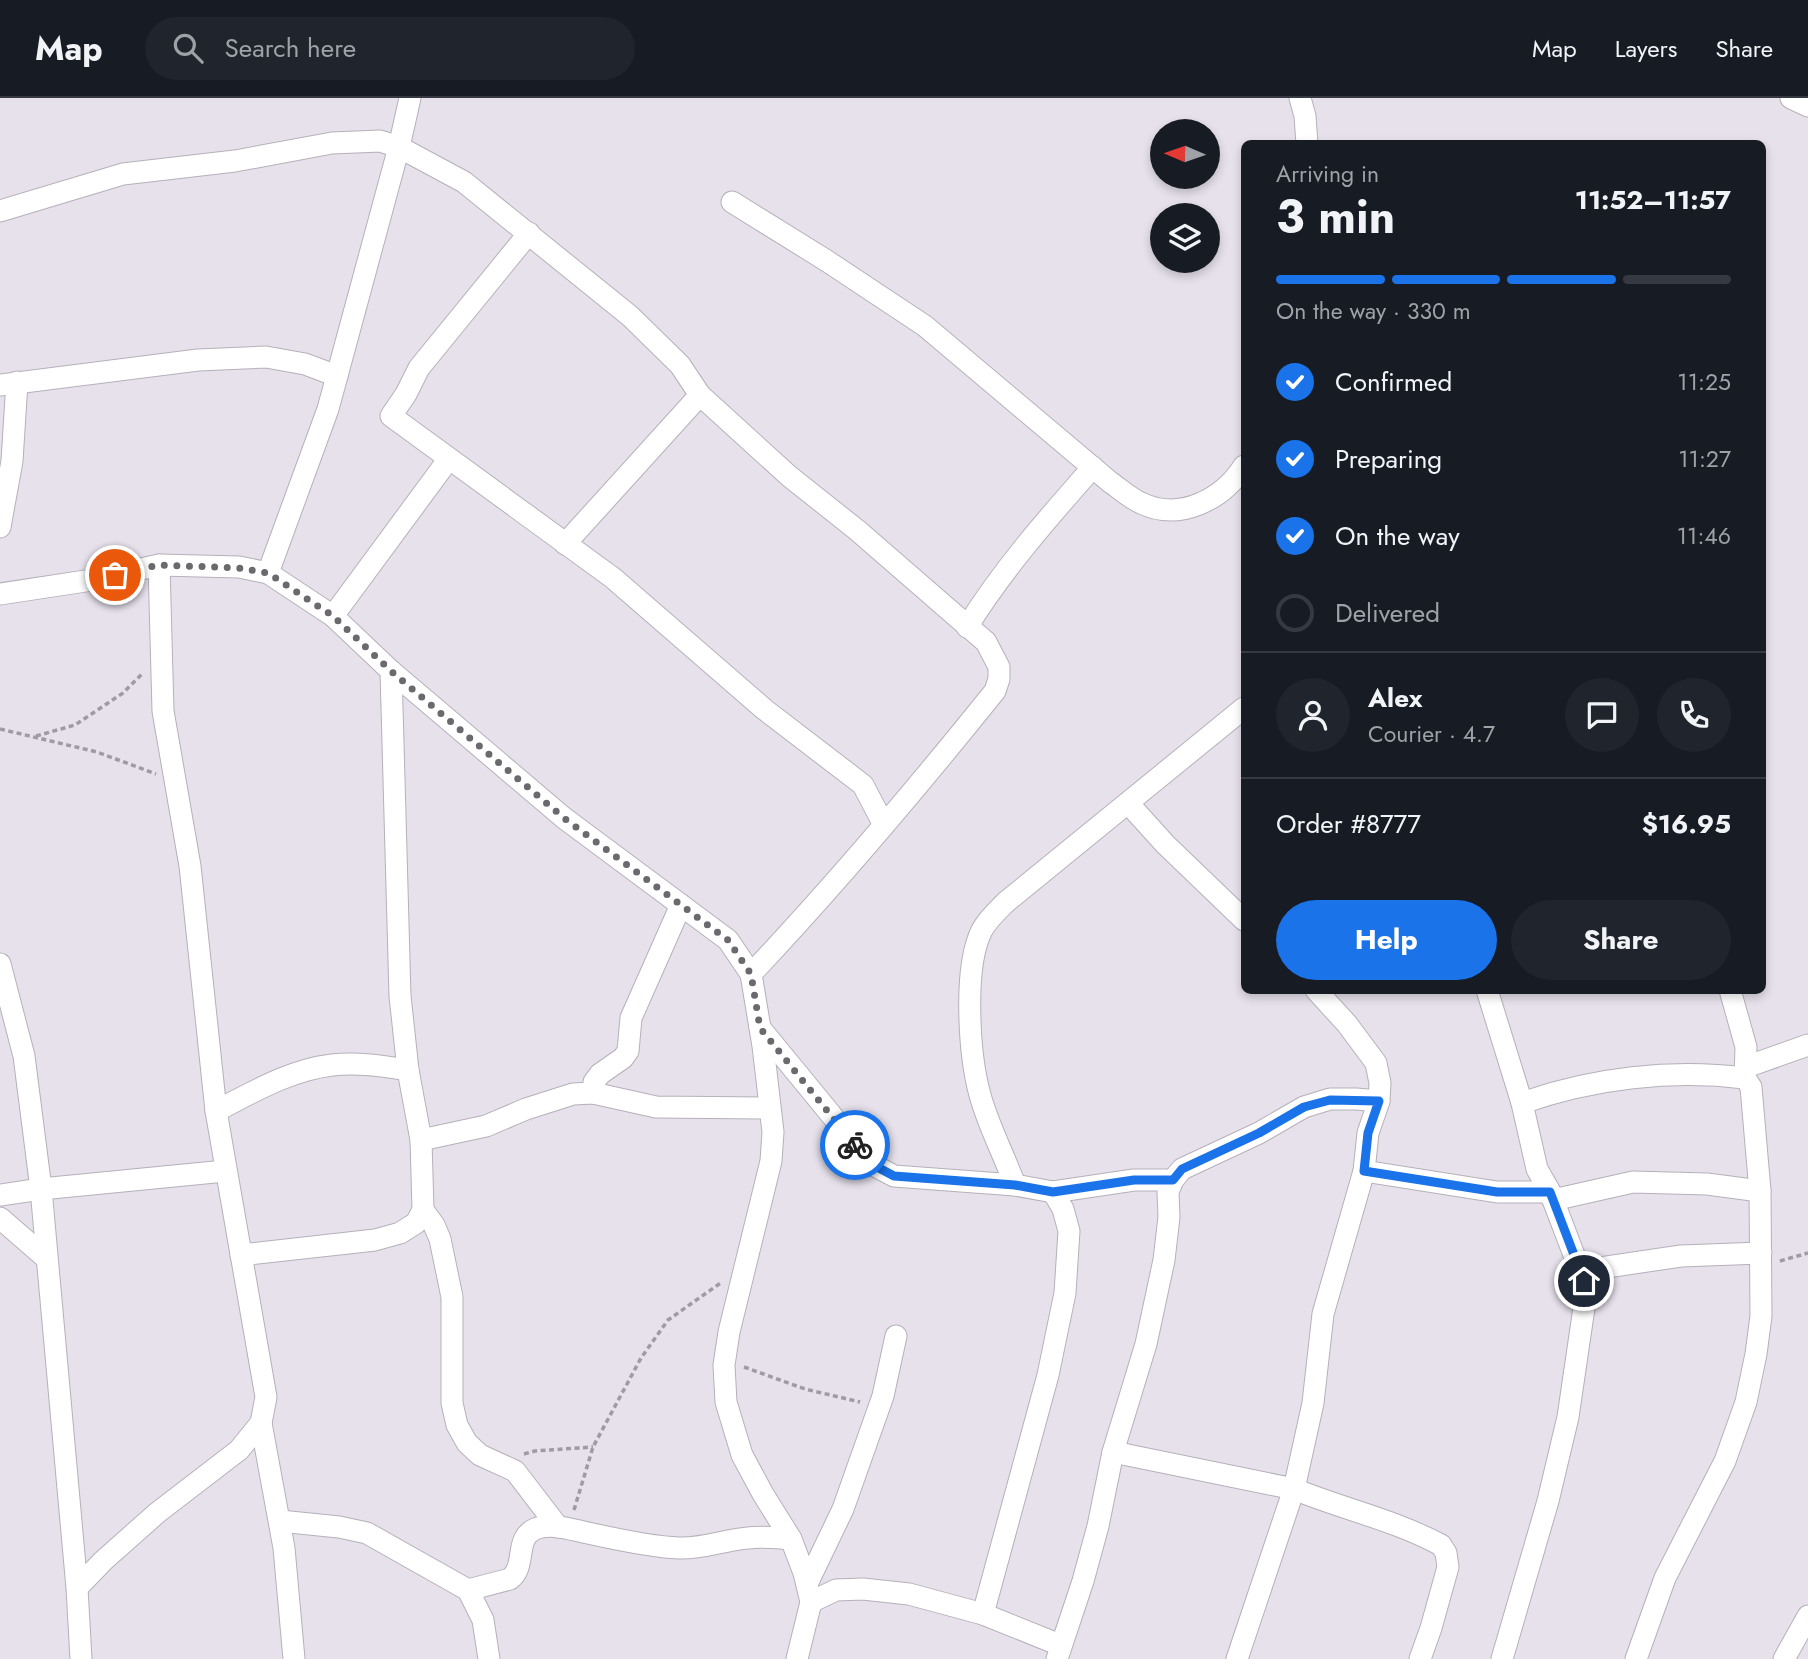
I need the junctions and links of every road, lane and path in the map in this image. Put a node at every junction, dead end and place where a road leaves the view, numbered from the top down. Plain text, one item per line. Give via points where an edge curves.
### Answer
1 (410, 98) edge
2 (1300, 98) edge
3 (1791, 98) edge
4 (1808, 106) edge
5 (1307, 140) edge
6 (399, 147) junction
7 (732, 202) dead end
8 (0, 211) edge
9 (529, 233) junction
10 (338, 376) junction
11 (9, 384) edge
12 (700, 396) junction
13 (448, 460) junction
14 (1093, 467) junction
15 (1241, 478) edge
16 (0, 527) edge
17 (565, 544) junction
18 (159, 565) junction
19 (268, 573) junction
20 (0, 594) edge
21 (333, 616) junction
22 (967, 627) junction
23 (160, 656) junction
24 (391, 671) junction
25 (1241, 710) edge
26 (0, 729) edge
27 (33, 736) junction
28 (176, 783) junction
29 (1128, 803) junction
30 (884, 825) junction
31 (681, 905) junction
32 (1241, 917) edge
33 (0, 964) edge
34 (751, 974) junction
35 (1320, 994) edge
36 (1488, 994) edge
37 (1731, 994) edge
38 (760, 1028) junction
39 (1808, 1045) edge
40 (408, 1070) junction
41 (1746, 1072) junction
42 (593, 1093) junction
43 (1379, 1101) junction
44 (1522, 1103) junction
45 (769, 1108) junction
46 (216, 1111) junction
47 (421, 1140) junction
48 (225, 1171) junction
49 (1364, 1171) junction
50 (1173, 1180) junction
51 (1015, 1185) junction
52 (41, 1189) junction
53 (1760, 1191) junction
54 (1053, 1192) junction
55 (0, 1195) edge
56 (1551, 1196) junction
57 (423, 1210) junction
58 (0, 1218) edge
59 (1808, 1253) edge
60 (241, 1255) junction
61 (47, 1258) junction
62 (1761, 1260) junction
63 (746, 1265) junction
64 (1580, 1271) junction
65 (896, 1336) dead end
66 (724, 1365) junction
67 (879, 1405) junction
68 (261, 1423) junction
69 (593, 1447) junction
70 (1113, 1452) junction
71 (503, 1464) junction
72 (1294, 1489) junction
73 (280, 1521) junction
74 (563, 1528) junction
75 (791, 1539) junction
76 (77, 1588) junction
77 (468, 1590) junction
78 (809, 1593) junction
79 (983, 1614) junction
80 (1808, 1616) edge
81 (1058, 1652) edge
82 (81, 1659) edge
83 (294, 1659) edge
84 (489, 1659) edge
85 (797, 1659) edge
86 (1237, 1659) edge
87 (1420, 1659) edge
88 (1502, 1659) edge
89 (1636, 1659) edge
90 (1784, 1659) edge

1 - 6 street
2 - 5 street
3 - 4 street
6 - 8 street via 380,141 332,143 235,161 122,174
6 - 9 street via 464,183
6 - 10 street
7 - 14 street via 925,326
9 - 12 street via 630,316 680,365
9 - 13 street via 419,368 391,416
10 - 11 street via 266,357 198,360
10 - 19 street
11 - 16 street via 12,461
12 - 17 street
12 - 22 street
13 - 17 street
13 - 21 street
14 - 15 street via 1142,504 1168,510 1197,507
14 - 22 street via 1032,537
17 - 30 street via 613,578 764,709 863,785
18 - 19 street
18 - 20 street
18 - 23 street
19 - 21 street
21 - 24 street
22 - 30 street via 986,642 999,667 995,691
23 - 27 path via 123,692 75,725
23 - 28 street via 163,711
24 - 31 street via 564,818
24 - 40 street via 400,996
25 - 29 street
26 - 27 path
27 - 28 path via 129,762
28 - 46 street via 190,866
29 - 32 street
29 - 51 street via 1006,902 982,929 977,943 969,1014 971,1049 980,1096
30 - 34 street
31 - 34 street via 728,940
31 - 42 street via 631,1018 628,1051 600,1074
33 - 52 street via 24,1056
34 - 38 street
35 - 43 street via 1376,1063
36 - 44 street
37 - 41 street via 1746,1047
38 - 45 street
38 - 51 street via 877,1167 894,1176
39 - 41 street
40 - 46 street via 371,1065 310,1069
40 - 47 street
41 - 44 street via 1618,1080 1561,1089
41 - 53 street
42 - 45 street via 656,1107
42 - 47 street via 573,1094 486,1126
43 - 49 street via 1368,1133
43 - 50 street via 1330,1100 1304,1107 1182,1169
44 - 56 street via 1537,1169
45 - 63 street via 771,1161
46 - 48 street
47 - 57 street
48 - 52 street
48 - 60 street
49 - 56 street
49 - 72 street via 1323,1314 1313,1404
50 - 54 street via 1134,1180
50 - 70 street via 1168,1192 1164,1260 1146,1344
51 - 54 street
52 - 55 street
52 - 61 street
53 - 56 street via 1633,1182
53 - 62 street
54 - 79 street via 1069,1231 1065,1293 1048,1375
56 - 64 street
57 - 60 street via 416,1223 376,1240
57 - 71 street via 440,1239 452,1297 452,1403 457,1425 480,1455
58 - 61 street
59 - 62 path
60 - 68 street via 266,1396
61 - 76 street
62 - 64 street via 1681,1256
62 - 89 street via 1761,1316 1746,1402 1725,1461 1665,1578
63 - 66 street
63 - 69 path via 668,1320 641,1358
64 - 88 street via 1586,1301 1568,1417
65 - 67 street
66 - 67 path
66 - 75 street via 726,1402 742,1455
67 - 78 street
68 - 73 street
68 - 76 street via 239,1450 157,1513
69 - 71 path via 535,1451
69 - 74 path
70 - 72 street
70 - 81 street via 1092,1548
71 - 74 street
72 - 86 street
72 - 87 street via 1441,1545 1448,1567
73 - 77 street via 367,1533
73 - 83 street
74 - 75 street via 677,1548 750,1537
74 - 77 street via 536,1528 522,1545 516,1574
75 - 78 street
76 - 82 street
77 - 84 street via 483,1620
78 - 79 street via 863,1589 909,1594
78 - 85 street
79 - 81 street
80 - 90 street

